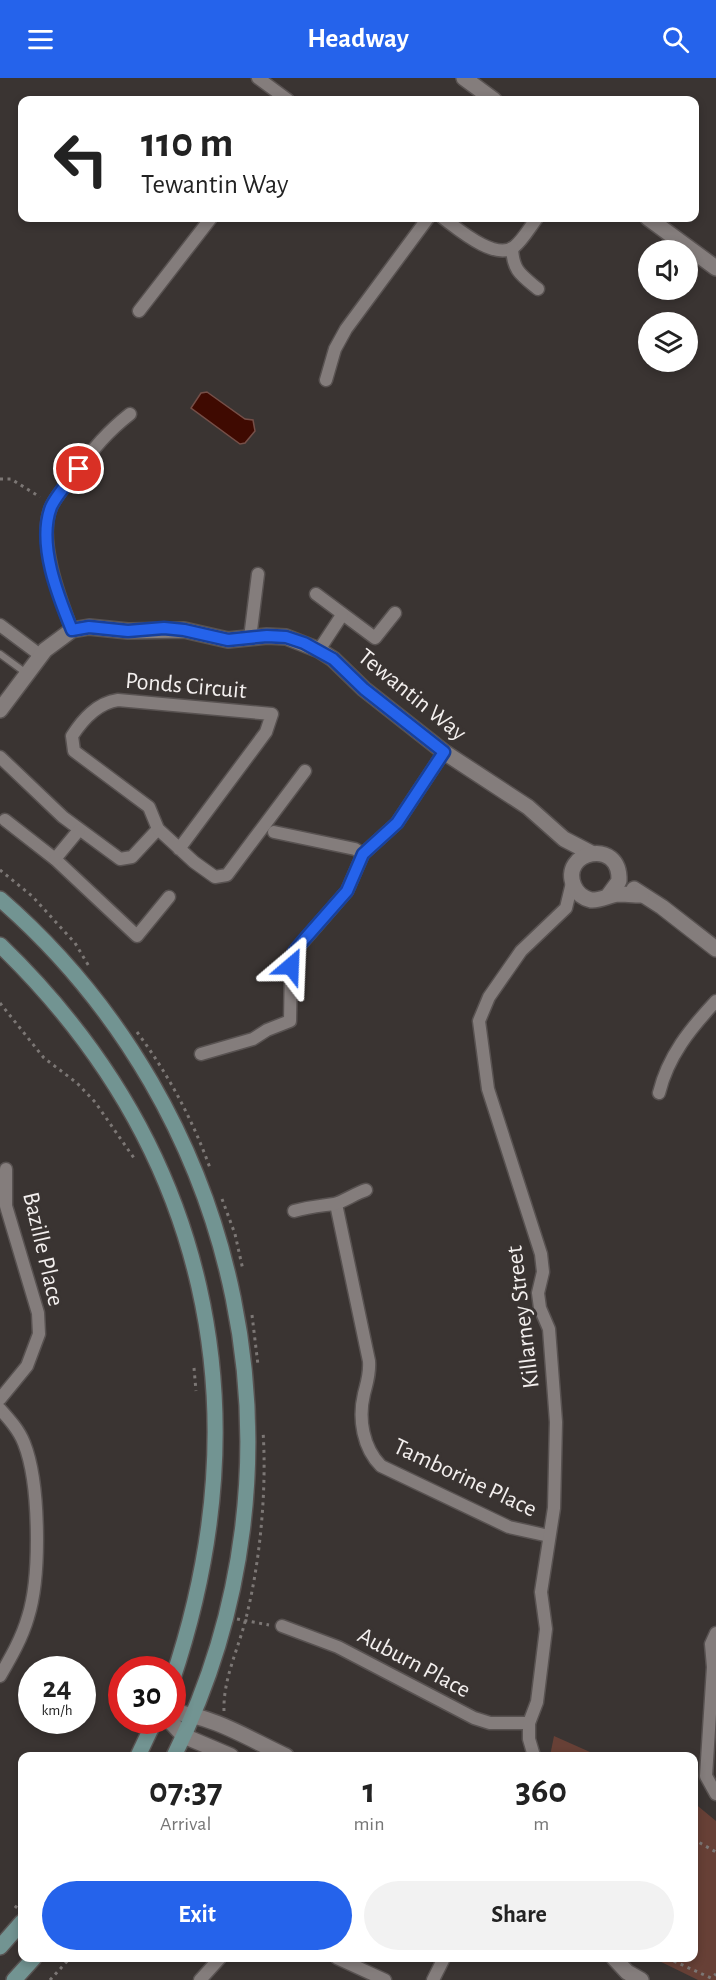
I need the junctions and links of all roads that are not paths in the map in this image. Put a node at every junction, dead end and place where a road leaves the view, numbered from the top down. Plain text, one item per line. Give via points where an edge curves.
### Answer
1 (258, 78) edge
2 (464, 78) edge
3 (283, 96) edge
4 (489, 96) edge
5 (209, 222) edge
6 (425, 222) edge
7 (448, 222) edge
8 (534, 222) edge
9 (653, 222) edge
10 (513, 248) junction
11 (716, 268) edge
12 (538, 289) dead end
13 (139, 311) dead end
14 (326, 380) dead end
15 (130, 414) dead end
16 (258, 574) dead end
17 (316, 594) dead end
18 (395, 613) dead end
19 (342, 615) junction
20 (0, 626) edge
21 (72, 630) junction
22 (250, 638) junction
23 (319, 650) junction
24 (0, 654) edge
25 (40, 655) junction
26 (27, 673) junction
27 (0, 710) edge
28 (444, 752) junction
29 (0, 757) edge
30 (305, 771) dead end
31 (5, 820) dead end
32 (158, 828) junction
33 (79, 830) junction
34 (274, 832) dead end
35 (564, 839) junction
36 (179, 849) junction
37 (591, 853) junction
38 (363, 854) junction
39 (55, 859) junction
40 (573, 867) junction
41 (619, 877) junction
42 (572, 883) junction
43 (641, 895) junction
44 (169, 897) dead end
45 (608, 897) junction
46 (0, 898) edge
47 (589, 899) junction
48 (566, 908) junction
49 (0, 945) edge
50 (716, 949) edge
51 (716, 1001) edge
52 (201, 1054) dead end
53 (659, 1093) dead end
54 (6, 1169) dead end
55 (366, 1190) dead end
56 (336, 1204) junction
57 (294, 1211) dead end
58 (0, 1400) edge
59 (0, 1409) edge
60 (549, 1536) junction
61 (282, 1626) road end
62 (716, 1633) edge
63 (181, 1656) edge
64 (0, 1676) edge
65 (186, 1713) edge
66 (194, 1714) junction
67 (530, 1723) junction
68 (148, 1734) edge
69 (184, 1736) junction
70 (140, 1752) edge
71 (176, 1752) edge
72 (222, 1752) edge
73 (278, 1752) edge
74 (533, 1752) edge
75 (716, 1794) edge
76 (18, 1927) edge
77 (0, 1947) edge
78 (30, 1962) edge
79 (216, 1962) edge
80 (346, 1962) edge
81 (442, 1962) edge
82 (618, 1962) edge
83 (14, 1980) edge
84 (200, 1980) edge
85 (385, 1980) edge
86 (434, 1980) edge
87 (641, 1980) edge

1 - 3 street
2 - 4 street
5 - 13 street
6 - 14 street via 346,329
7 - 10 street via 475,242 504,250
8 - 10 street
9 - 11 street
10 - 12 street via 513,264
15 - 21 street via 105,433 52,505 47,522 60,598
16 - 22 street
17 - 19 street
18 - 19 street via 375,638
19 - 23 street
20 - 25 street
21 - 22 street, Tewantin Way via 164,628 228,640
21 - 25 street
22 - 23 street, Tewantin Way via 286,637
23 - 28 street, Tewantin Way
24 - 26 lane
25 - 26 street
26 - 27 street
28 - 35 street, Tewantin Way via 528,807
28 - 38 street via 397,823
29 - 33 street
30 - 36 street via 224,877 210,874
31 - 39 street
32 - 33 street via 137,853 124,859
32 - 36 street, Ponds Circuit
32 - 36 street, Ponds Circuit via 149,807 74,751 72,736 89,716 102,705 118,700 272,714 266,732
33 - 39 street
34 - 38 street via 356,849
35 - 37 street, Tewantin Way
35 - 40 street
37 - 40 street
37 - 41 street via 612,860
38 - 52 street via 347,891 294,952 290,1021 253,1039
39 - 44 street via 137,936
40 - 42 street
41 - 43 street
41 - 45 street
42 - 47 street
42 - 48 street
43 - 45 street
43 - 50 street
45 - 47 street
46 - 66 main road via 66,964 147,1075 210,1211 238,1315 247,1394 249,1465 242,1539 226,1616
47 - 48 street, Killarney Street
48 - 60 street, Killarney Street via 521,951 489,997 479,1021 488,1089 543,1272 538,1293 549,1329 556,1422 554,1508
49 - 63 main road via 62,1011 114,1083 148,1144 182,1224 202,1290 213,1357 216,1481 204,1566
51 - 53 street via 683,1039 665,1070
54 - 58 street, Bazille Place via 6,1206 38,1313 39,1334 27,1366
55 - 56 street
56 - 57 street
56 - 60 street, Tamborine Place via 369,1361 370,1375 363,1396 364,1438 370,1455 381,1466 509,1527
59 - 64 street via 24,1442 36,1527 36,1582 28,1617
60 - 67 street, Killarney Street via 541,1592 546,1629 537,1702
61 - 67 street, Auburn Place via 338,1647 474,1718 490,1723
62 - 75 street via 711,1644 706,1776
65 - 66 street
66 - 69 main road
66 - 73 street
67 - 74 street, Killarney Street
68 - 70 main road
69 - 71 main road
69 - 72 street
76 - 77 main road
78 - 83 main road
79 - 84 street
80 - 85 street
81 - 86 street
82 - 87 street

